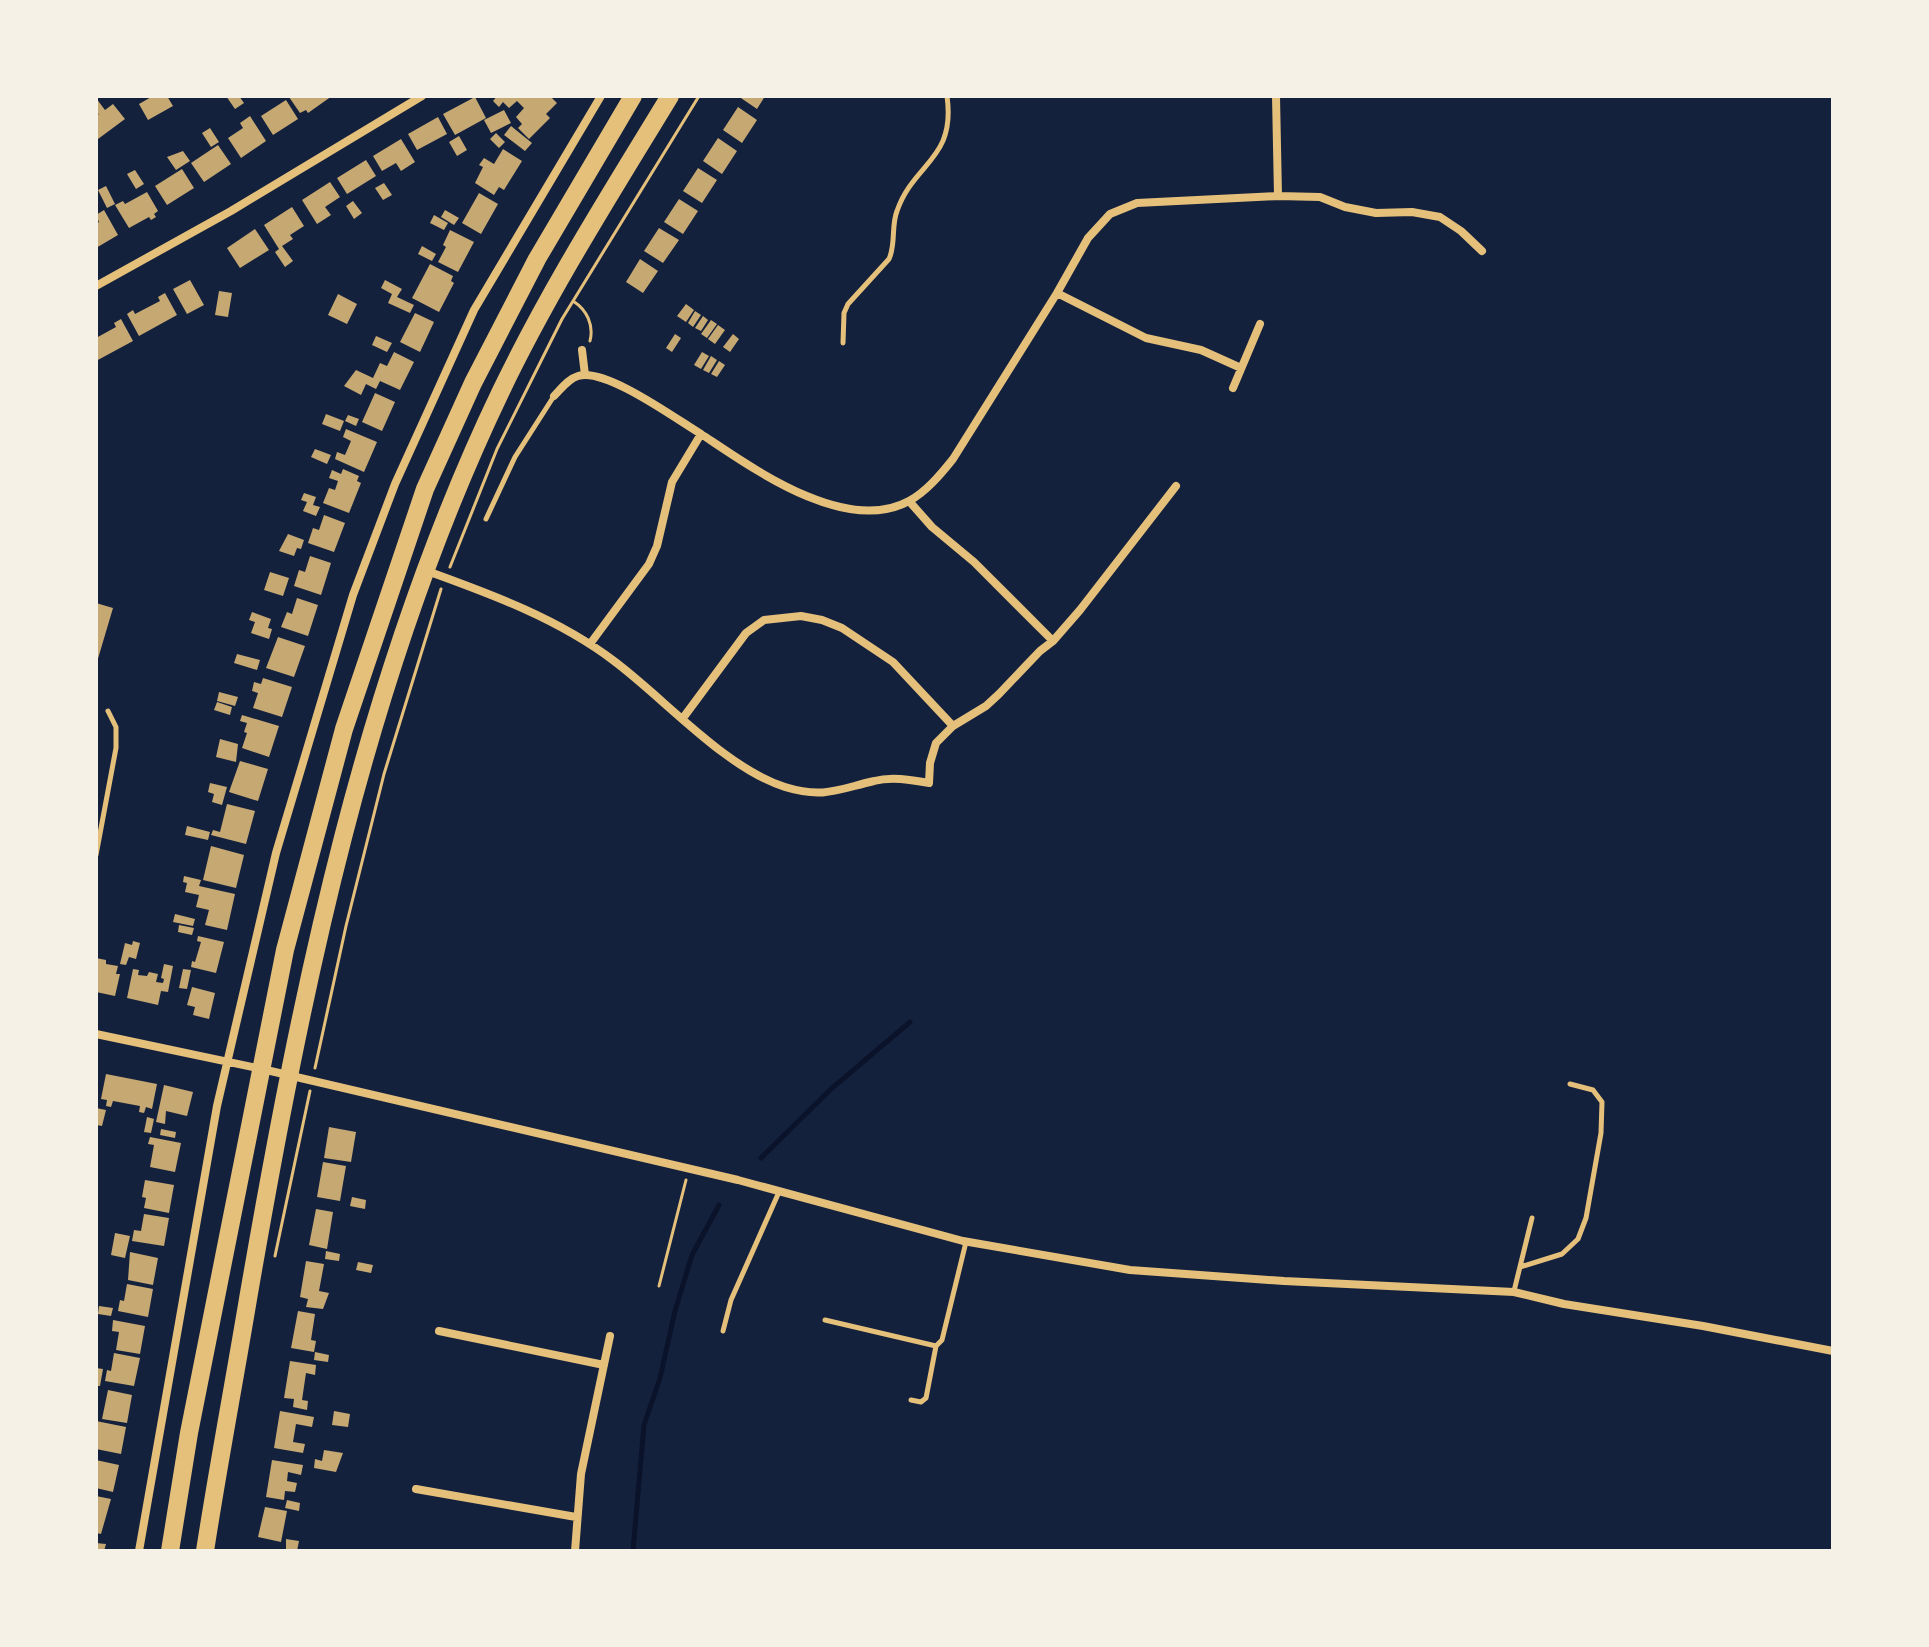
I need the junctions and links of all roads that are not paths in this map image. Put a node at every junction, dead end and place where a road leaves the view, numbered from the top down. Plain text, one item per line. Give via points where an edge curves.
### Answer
1 (422, 96) edge
2 (601, 96) edge
3 (633, 96) edge
4 (670, 96) edge
5 (947, 96) edge
6 (1276, 96) edge
7 (1278, 196) junction
8 (1482, 251) dead end
9 (96, 286) edge
10 (1057, 293) junction
11 (1260, 324) dead end
12 (843, 343) dead end
13 (582, 350) road end
14 (1241, 368) junction
15 (585, 375) junction
16 (1233, 388) dead end
17 (554, 396) joint
18 (701, 434) junction
19 (1176, 486) dead end
20 (909, 501) junction
21 (486, 519) dead end
22 (399, 561) junction
23 (426, 571) junction
24 (1053, 641) junction
25 (590, 644) junction
26 (108, 711) dead end
27 (683, 718) junction
28 (953, 726) junction
29 (96, 855) edge
30 (96, 1034) edge
31 (227, 1062) junction
32 (262, 1069) junction
33 (288, 1075) junction
34 (1570, 1084) dead end
35 (780, 1191) junction
36 (1532, 1218) dead end
37 (966, 1241) junction
38 (1520, 1267) junction
39 (1514, 1292) junction
40 (825, 1320) dead end
41 (439, 1331) dead end
42 (723, 1331) dead end
43 (610, 1336) dead end
44 (936, 1346) junction
45 (1833, 1351) edge
46 (604, 1365) junction
47 (911, 1400) dead end
48 (416, 1489) dead end
49 (576, 1517) junction
50 (139, 1551) edge
51 (170, 1551) edge
52 (205, 1551) edge
53 (575, 1551) edge

1 - 9 street
2 - 31 street via 474,310 395,484 353,595 280,838
3 - 22 highway via 537,259 473,383
4 - 23 highway via 500,393
5 - 12 lane via 949,129 898,208 889,259 848,304
6 - 7 street
7 - 8 street via 1320,197 1376,213 1440,217
7 - 10 street via 1137,203 1110,214 1088,238
10 - 14 street via 1146,338 1201,350
10 - 20 street via 953,459
11 - 14 street
13 - 15 street
14 - 16 street
15 - 17 street via 568,381
15 - 18 street via 622,385
17 - 21 lane via 515,457
18 - 20 street via 772,481 819,501 871,509
18 - 25 street via 672,482 649,564
19 - 24 street
20 - 24 street
22 - 23 highway
22 - 32 highway via 308,858
23 - 25 street via 491,594
23 - 33 highway via 334,872
24 - 28 street via 986,706
25 - 27 street
26 - 29 lane via 116,727 116,748
27 - 28 street via 752,772 787,788 823,793 876,780 929,783 936,743
27 - 28 street via 746,633 764,620 801,616 842,628 893,662
30 - 31 street
31 - 32 street
31 - 50 street
32 - 33 street
32 - 51 highway
33 - 35 street
33 - 52 highway
34 - 38 lane via 1593,1090 1602,1102 1586,1218 1578,1239 1562,1254
35 - 37 street
35 - 42 lane via 731,1300
36 - 38 lane
37 - 39 street via 1130,1270
37 - 44 lane via 942,1340
38 - 39 lane
39 - 45 street
40 - 44 lane
41 - 46 street
43 - 46 street
44 - 47 lane via 926,1398
46 - 49 street
48 - 49 street
49 - 53 street

